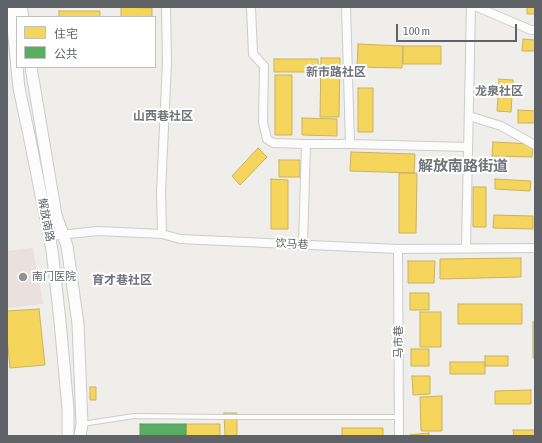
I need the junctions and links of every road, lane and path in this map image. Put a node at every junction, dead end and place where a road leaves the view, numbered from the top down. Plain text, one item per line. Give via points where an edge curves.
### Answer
1 (11, 7) edge
2 (166, 7) edge
3 (250, 7) edge
4 (346, 7) edge
5 (471, 7) edge
6 (477, 7) edge
7 (535, 30) edge
8 (16, 58) edge
9 (17, 68) edge
10 (31, 68) edge
11 (469, 116) junction
12 (306, 144) junction
13 (350, 144) junction
14 (535, 145) edge
15 (468, 147) junction
16 (162, 234) junction
17 (63, 235) junction
18 (49, 236) junction
19 (303, 244) junction
20 (466, 248) junction
21 (535, 248) edge
22 (398, 249) junction
23 (399, 417) junction
24 (82, 424) junction
25 (68, 436) edge
26 (80, 436) edge
27 (399, 436) edge

1 - 8 main road, 解放南路
2 - 16 street
3 - 12 street via 253,54 264,66 262,122 267,138 273,144
4 - 13 street
5 - 11 street
6 - 7 street
9 - 18 main road, 解放南路
10 - 17 main road, 解放南路 via 56,215
11 - 14 street via 501,126
11 - 15 street
12 - 13 street
12 - 19 street
13 - 15 street
15 - 20 street
16 - 17 street, 饮马巷 via 98,231
16 - 19 street, 饮马巷 via 180,239
17 - 18 street, 饮马巷
17 - 24 main road, 解放南路 via 67,246 78,324
18 - 25 main road, 解放南路 via 60,321
19 - 22 street, 饮马巷
20 - 21 street, 饮马巷
20 - 22 street, 饮马巷
22 - 23 street, 马市巷
23 - 24 lane via 134,416
23 - 27 street, 马市巷
24 - 26 main road, 解放南路

